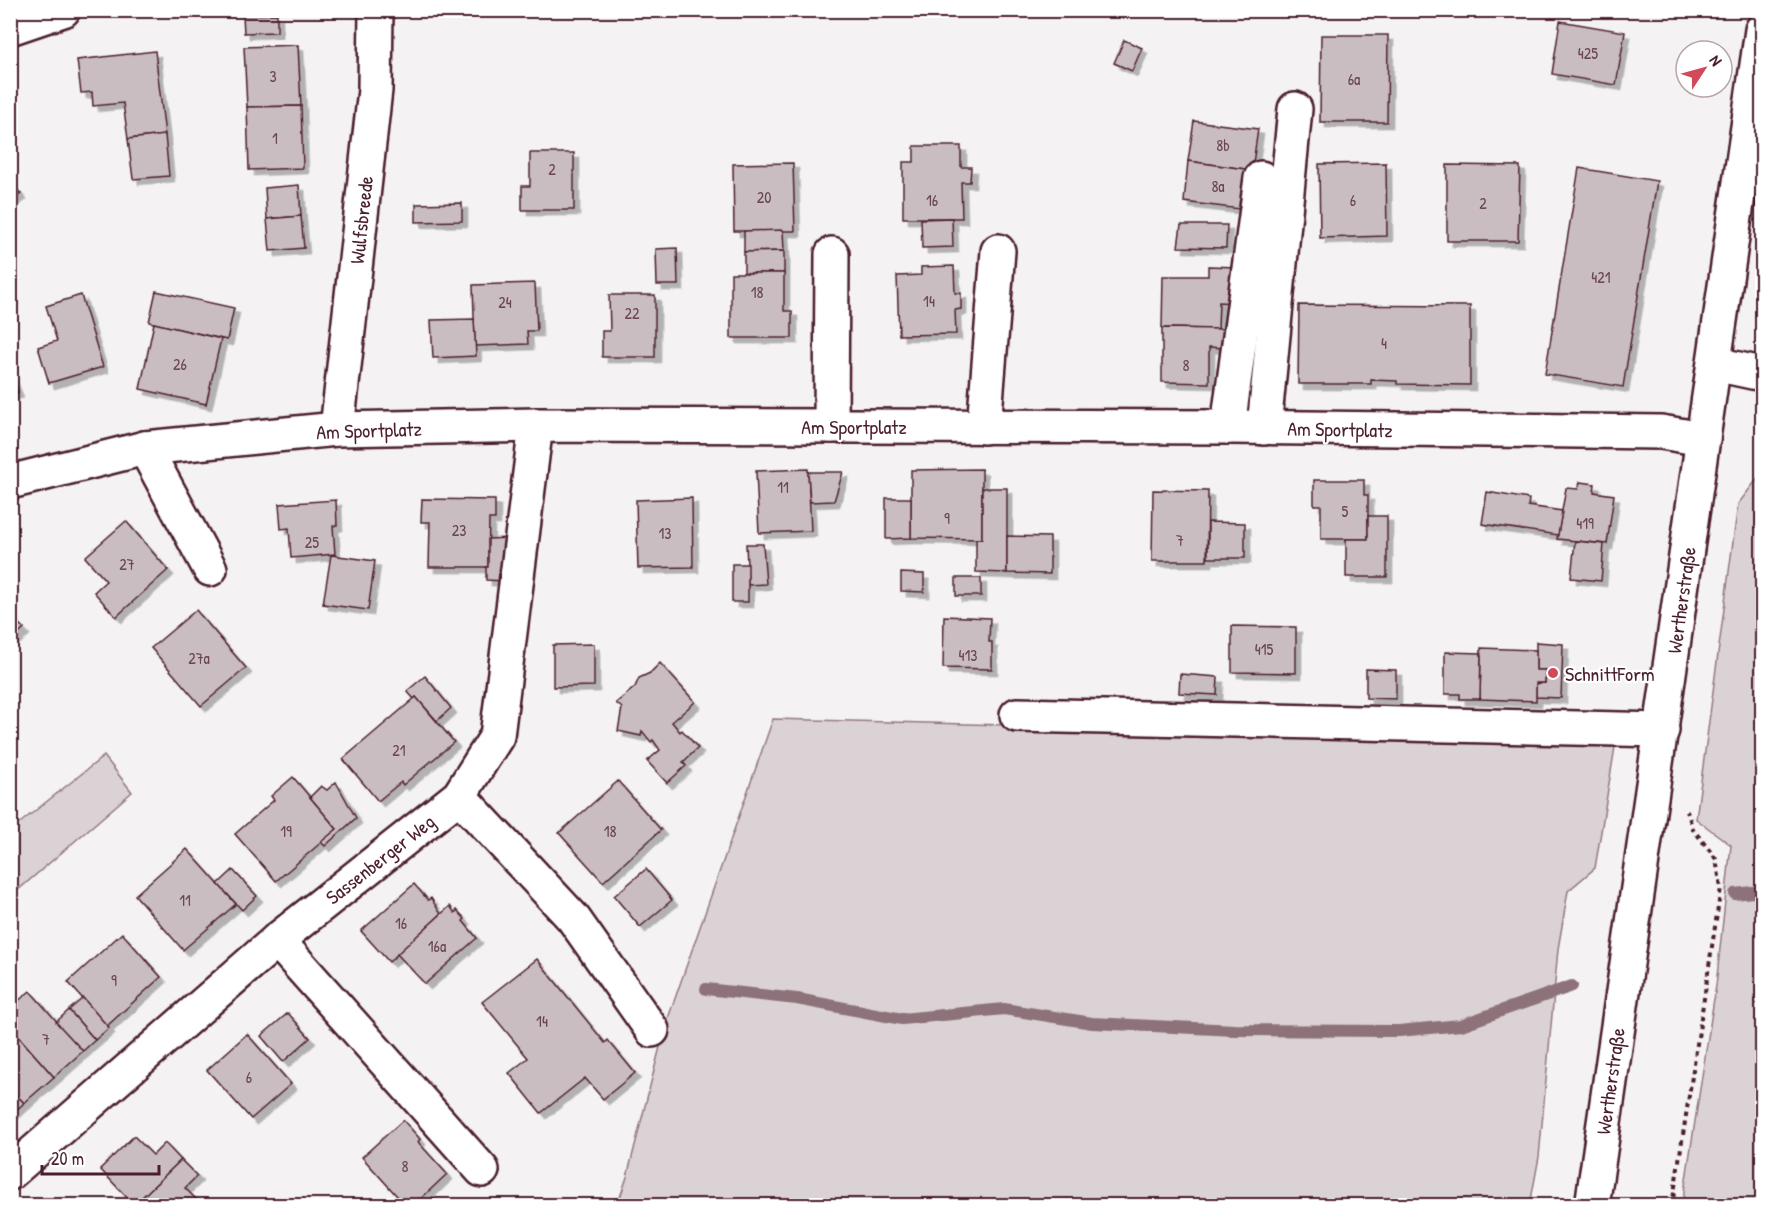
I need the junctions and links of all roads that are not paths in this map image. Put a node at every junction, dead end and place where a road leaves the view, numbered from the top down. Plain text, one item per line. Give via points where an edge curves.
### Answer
1 (63, 10) edge
2 (376, 10) edge
3 (10, 28) edge
4 (1762, 30) edge
5 (1295, 109) dead end
6 (1261, 178) dead end
7 (999, 251) dead end
8 (832, 254) dead end
9 (1715, 364) junction
10 (1762, 374) edge
11 (537, 425) junction
12 (831, 426) junction
13 (984, 427) junction
14 (1228, 427) junction
15 (1264, 428) junction
16 (337, 429) junction
17 (1703, 439) junction
18 (145, 448) junction
19 (10, 482) edge
20 (210, 569) dead end
21 (1017, 715) dead end
22 (1662, 730) junction
23 (459, 796) junction
24 (278, 940) junction
25 (652, 1030) dead end
26 (482, 1170) dead end
27 (10, 1173) edge
28 (1592, 1206) edge

1 - 3 street
2 - 16 street, Wulfsbreede via 375,90
4 - 9 street, Wertherstraße
5 - 15 street
6 - 14 street
7 - 13 street
8 - 12 street
9 - 10 street
9 - 17 street, Wertherstraße
11 - 12 street, Am Sportplatz
11 - 16 street, Am Sportplatz
11 - 23 street, Sassenberger Weg via 497,736
12 - 13 street, Am Sportplatz
13 - 14 street, Am Sportplatz
14 - 15 street, Am Sportplatz
15 - 17 street, Am Sportplatz via 1662,432
16 - 18 street, Am Sportplatz
17 - 22 street, Wertherstraße
18 - 19 street, Am Sportplatz
18 - 20 street
21 - 22 street
22 - 28 street, Wertherstraße
23 - 24 street, Sassenberger Weg
23 - 25 street via 573,918
24 - 26 street
24 - 27 street, Sassenberger Weg

